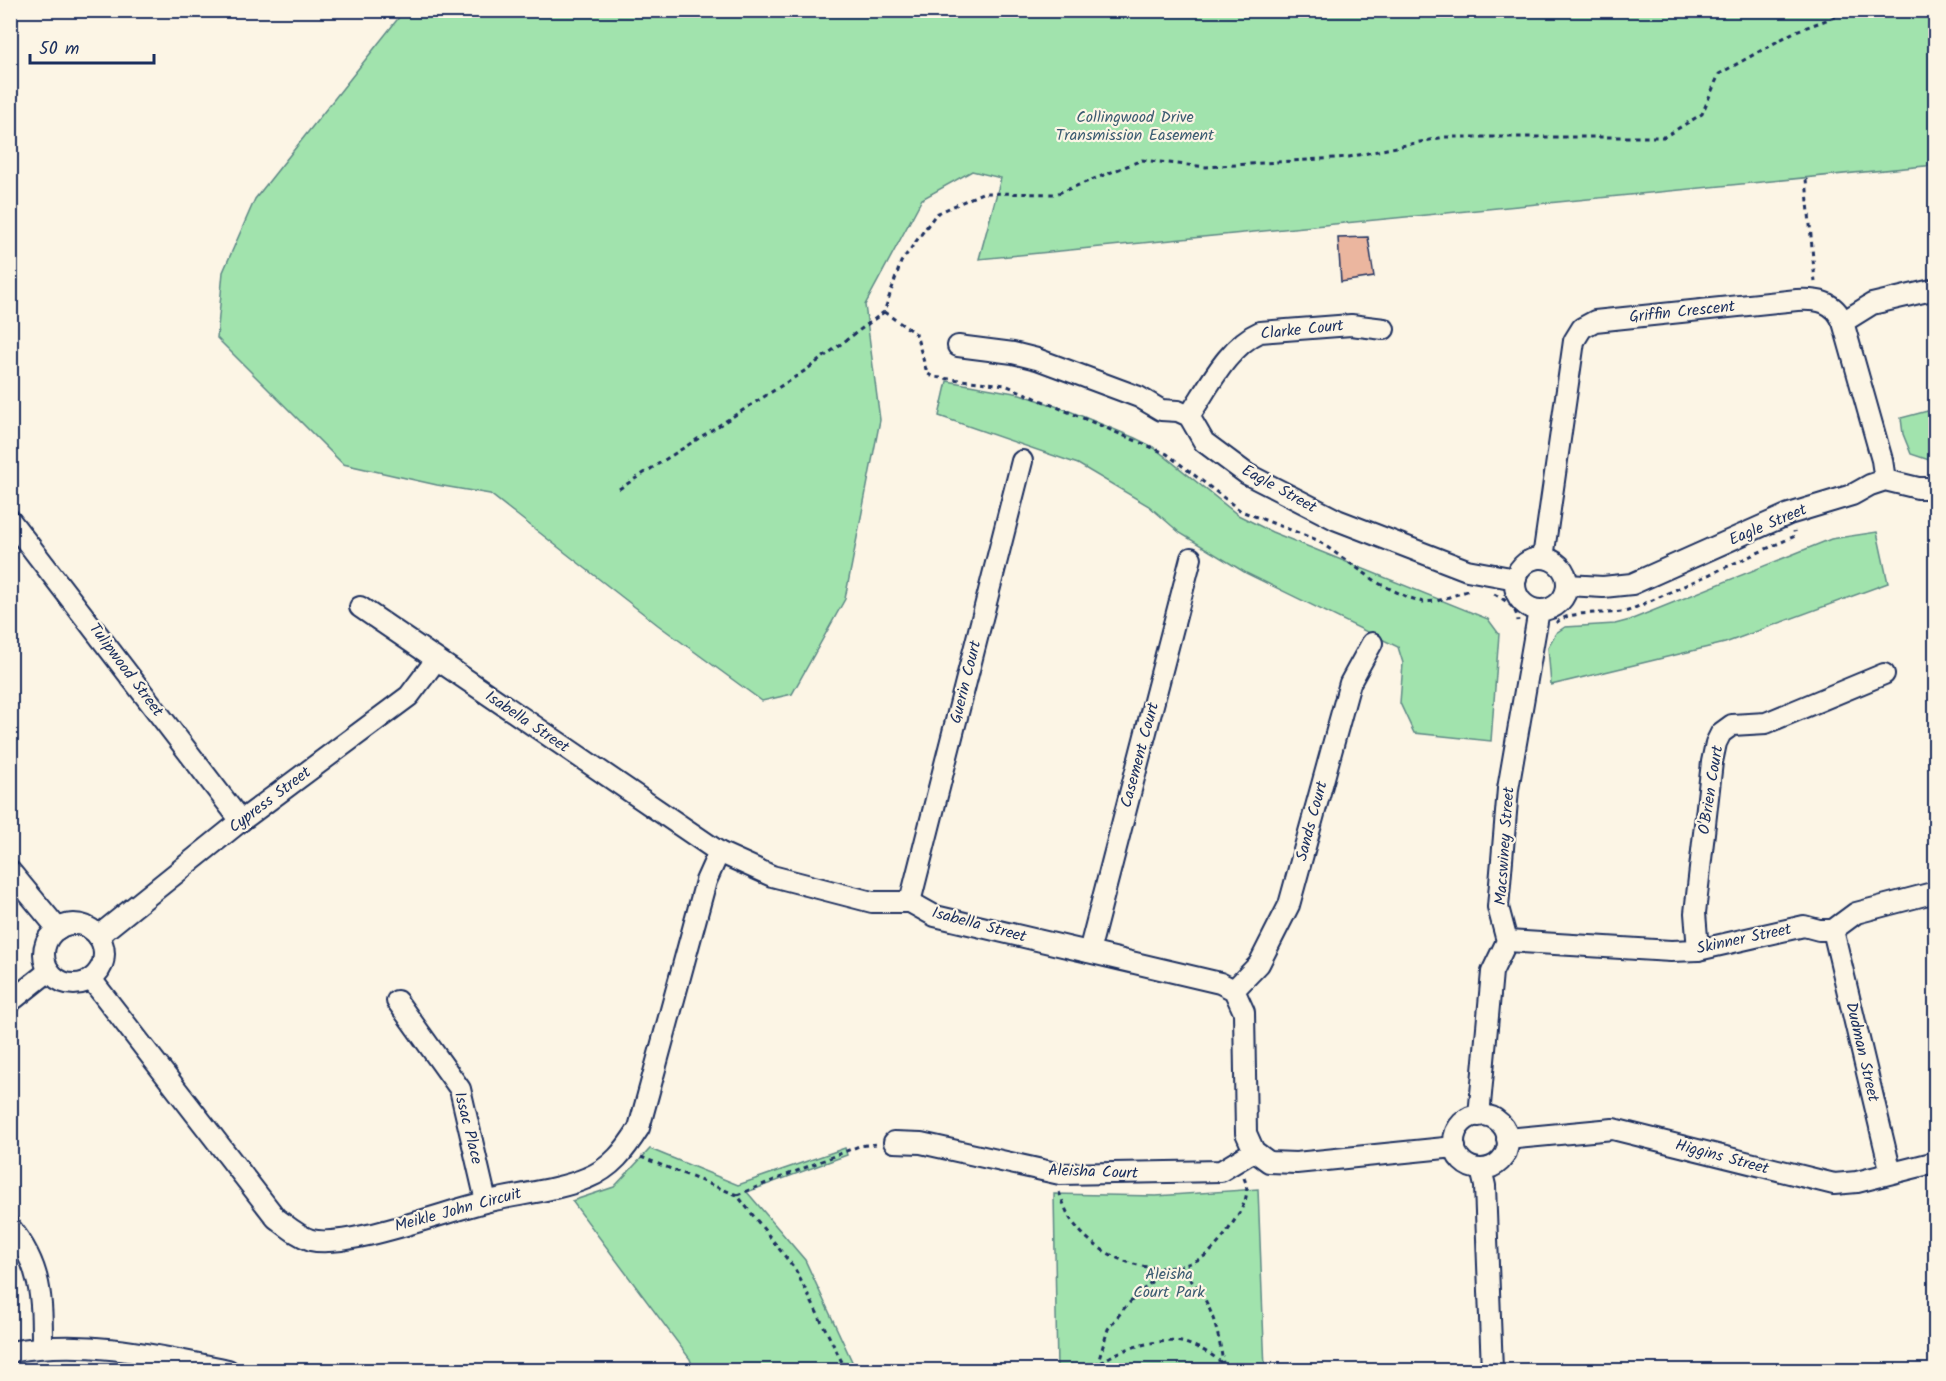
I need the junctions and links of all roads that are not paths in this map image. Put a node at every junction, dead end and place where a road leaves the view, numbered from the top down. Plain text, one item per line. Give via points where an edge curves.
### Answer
1 (1935, 289) edge
2 (1843, 322) junction
3 (1384, 329) dead end
4 (958, 346) dead end
5 (1189, 416) junction
6 (1022, 461) dead end
7 (1885, 480) junction
8 (1935, 488) edge
9 (10, 520) edge
10 (1191, 558) dead end
11 (1544, 558) junction
12 (1515, 579) junction
13 (1567, 585) junction
14 (360, 607) dead end
15 (1539, 610) junction
16 (1372, 643) dead end
17 (436, 660) junction
18 (1884, 674) dead end
19 (241, 821) junction
20 (719, 852) junction
21 (10, 871) edge
22 (1935, 892) edge
23 (910, 902) junction
24 (57, 929) junction
25 (1833, 930) junction
26 (98, 936) junction
27 (1507, 941) junction
28 (1698, 950) junction
29 (1089, 952) junction
30 (49, 971) junction
31 (91, 979) junction
32 (1234, 990) junction
33 (397, 1001) dead end
34 (10, 1002) edge
35 (1479, 1116) junction
36 (1507, 1139) junction
37 (894, 1142) road end
38 (1455, 1147) junction
39 (1254, 1151) junction
40 (1935, 1162) edge
41 (1480, 1169) junction
42 (1891, 1173) junction
43 (486, 1202) junction
44 (10, 1227) edge
45 (42, 1346) junction
46 (10, 1352) edge
47 (228, 1371) edge
48 (1492, 1371) edge

1 - 2 street via 1872,304
2 - 7 street
2 - 11 street, Griffin Crescent via 1834,309 1817,299 1595,321 1582,328 1570,359
3 - 5 street, Clarke Court via 1351,325 1260,332 1248,337
4 - 5 street via 1013,352 1037,359 1139,397 1161,410
5 - 12 street, Eagle Street via 1204,442 1246,474 1337,520 1467,570
6 - 23 street, Guerin Court
7 - 8 street
7 - 13 street, Eagle Street via 1852,495 1789,514 1632,584
9 - 19 street, Tulipwood Street
10 - 29 street, Casement Court
11 - 12 street via 1524,565
11 - 13 street via 1559,565
12 - 15 street via 1523,603
13 - 15 street via 1559,603
14 - 17 street, Isabella Street
15 - 27 street, Macswiney Street via 1508,789 1498,907
16 - 32 street, Sands Court via 1350,683 1289,905 1259,964
17 - 19 street, Cypress Street via 409,696
17 - 20 street, Isabella Street
18 - 28 street, O'Brien Court via 1766,723 1732,725 1721,733 1712,762 1695,913
19 - 26 street, Cypress Street
20 - 23 street, Isabella Street via 772,876 872,902
20 - 43 street, Meikle John Circuit via 706,881 639,1128 625,1151 612,1164 587,1178
21 - 24 street
22 - 25 street via 1856,913
23 - 29 street, Isabella Street via 935,916
24 - 26 street via 83,926
24 - 30 street via 44,953
25 - 28 street, Skinner Street via 1804,926
25 - 42 street, Dudman Street
26 - 31 street via 104,959
27 - 28 street, Skinner Street
27 - 35 street via 1492,972
29 - 32 street, Isabella Street via 1220,983
30 - 31 street via 73,984
30 - 34 street
31 - 43 street, Meikle John Circuit via 276,1218 292,1231 311,1240 333,1241
32 - 39 street via 1244,1012 1246,1133
33 - 43 street, Issac Place via 460,1089
35 - 36 street via 1487,1116 1501,1125
35 - 38 street via 1458,1130
36 - 41 street via 1500,1161
36 - 42 street, Higgins Street via 1613,1129 1834,1184
37 - 39 street, Aleisha Court via 921,1143 1060,1174 1221,1171
38 - 39 street via 1296,1163 1269,1162
38 - 41 street via 1464,1163
40 - 42 street, Higgins Street
41 - 48 street via 1485,1186
44 - 45 street via 35,1266
45 - 46 street
45 - 47 street via 121,1350

